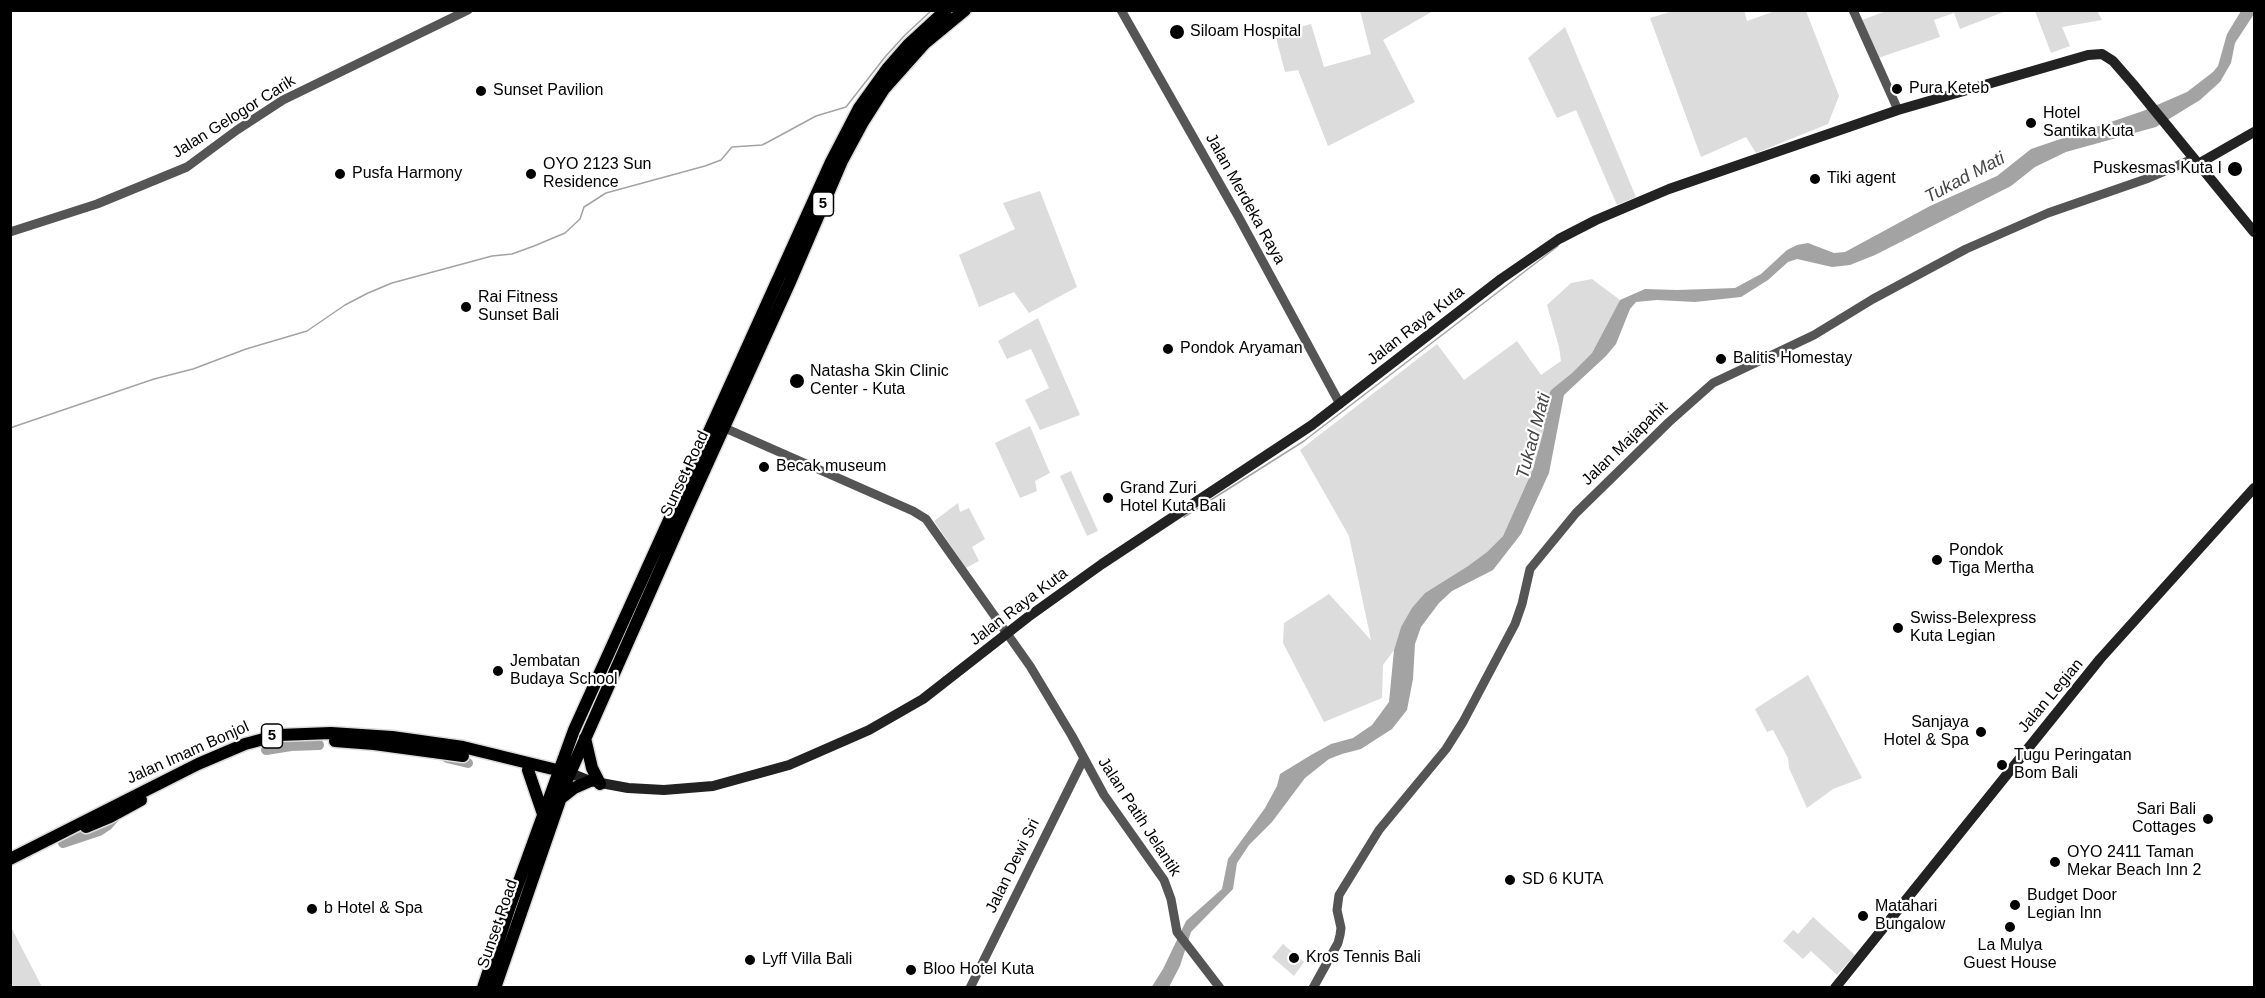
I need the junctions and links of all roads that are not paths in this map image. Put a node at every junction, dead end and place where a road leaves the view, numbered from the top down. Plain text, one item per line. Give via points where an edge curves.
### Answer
1 (468, 10) edge
2 (946, 10) edge
3 (966, 10) edge
4 (1121, 10) edge
5 (1853, 10) edge
6 (1898, 110) junction
7 (2254, 132) edge
8 (2196, 161) junction
9 (10, 232) edge
10 (2254, 232) edge
11 (1340, 404) junction
12 (719, 425) junction
13 (2254, 488) edge
14 (647, 583) junction
15 (1007, 633) junction
16 (585, 738) junction
17 (1084, 765) junction
18 (528, 770) junction
19 (562, 775) junction
20 (591, 782) junction
21 (135, 799) junction
22 (560, 799) junction
23 (543, 814) junction
24 (10, 859) edge
25 (10, 867) edge
26 (483, 987) edge
27 (495, 987) edge
28 (970, 987) edge
29 (1220, 987) edge
30 (1313, 987) edge
31 (1835, 987) edge

1 - 9 street, Jalan Gelogor Carik via 283,100 187,167 98,204
2 - 12 highway, Sunset Road / 5 via 901,52 859,108 831,162
3 - 12 highway, Sunset Road / 5 via 910,58 862,122 790,282
4 - 11 street, Jalan Merdeka Raya
5 - 6 street
6 - 8 main road, Jalan Raya Kuta via 2094,53 2102,54 2113,61
6 - 11 main road, Jalan Raya Kuta via 1659,193 1559,239
7 - 8 main road
8 - 10 main road, Jalan Raya Kuta
8 - 30 street, Jalan Majapahit via 2048,213 1966,249 1814,335 1713,383 1669,422 1576,513 1530,569 1515,624 1463,722 1446,749 1378,830 1339,895 1338,944
11 - 15 main road, Jalan Raya Kuta via 1102,564
12 - 14 highway, Sunset Road / 5
12 - 15 street, Jalan Patih Jelantik via 921,515
13 - 31 main road, Jalan Legian via 2100,659
14 - 16 highway, Sunset Road / 5
14 - 19 highway, Sunset Road / 5 via 574,730
15 - 17 street, Jalan Patih Jelantik via 1030,666
15 - 20 main road, Jalan Raya Kuta via 915,704 869,730 789,765 695,788 646,789
16 - 19 highway, Sunset Road / 5
16 - 20 highway
17 - 28 street, Jalan Dewi Sri
17 - 29 street, Jalan Patih Jelantik via 1164,880 1179,935
18 - 19 highway, Jalan Imam Bonjol / 5
18 - 21 highway, Jalan Imam Bonjol / 5 via 462,755 392,746 291,742 248,750
18 - 23 highway
19 - 20 main road, Jalan Raya Kuta via 575,782
19 - 21 highway, Jalan Imam Bonjol / 5 via 463,747 392,736 295,734 245,744
19 - 22 highway, Sunset Road
19 - 23 highway, Sunset Road
20 - 22 highway
21 - 24 highway, Jalan Imam Bonjol / 5
21 - 25 highway, Jalan Imam Bonjol / 5
22 - 27 highway, Sunset Road
23 - 26 highway, Sunset Road

